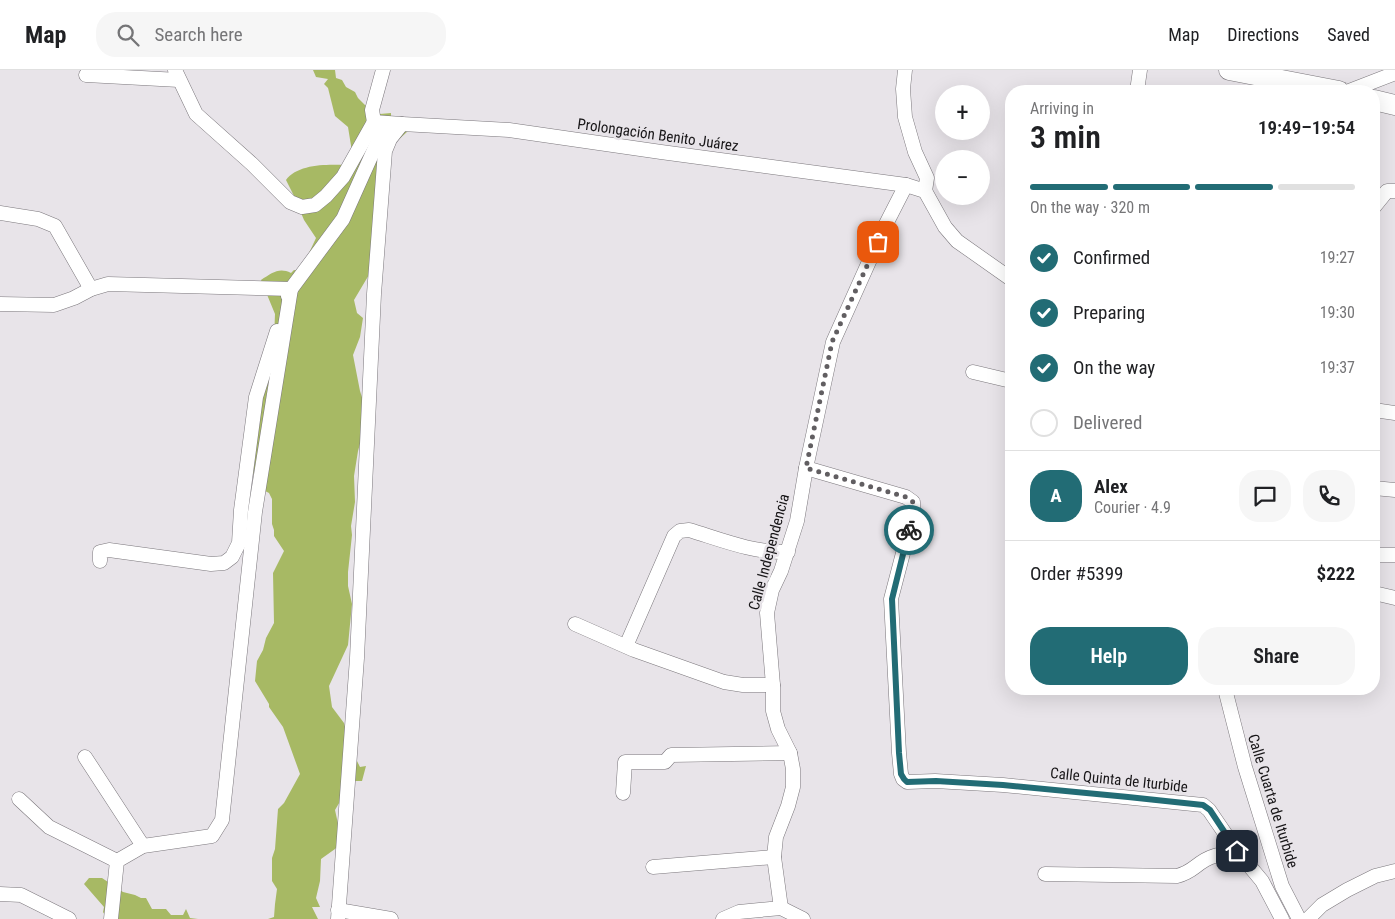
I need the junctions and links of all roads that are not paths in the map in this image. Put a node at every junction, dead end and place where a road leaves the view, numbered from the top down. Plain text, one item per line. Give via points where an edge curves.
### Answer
1 (383, 70) edge
2 (905, 70) edge
3 (1140, 70) edge
4 (1229, 70) edge
5 (1394, 70) edge
6 (86, 75) dead end
7 (177, 75) edge
8 (1137, 85) edge
9 (1308, 85) edge
10 (1364, 85) edge
11 (1380, 101) edge
12 (1395, 105) edge
13 (380, 122) junction
14 (402, 124) junction
15 (906, 186) junction
16 (925, 191) junction
17 (1395, 191) edge
18 (1380, 200) edge
19 (0, 213) edge
20 (1005, 275) edge
21 (291, 288) junction
22 (92, 289) junction
23 (0, 304) edge
24 (973, 372) dead end
25 (1005, 380) edge
26 (1380, 411) edge
27 (1395, 413) edge
28 (806, 468) junction
29 (1380, 489) edge
30 (1395, 490) edge
31 (788, 552) junction
32 (1380, 555) edge
33 (1395, 555) edge
34 (100, 561) dead end
35 (1380, 595) edge
36 (1395, 598) edge
37 (575, 624) dead end
38 (626, 646) junction
39 (773, 685) junction
40 (1227, 695) edge
41 (790, 753) junction
42 (85, 757) dead end
43 (623, 793) dead end
44 (19, 799) dead end
45 (143, 846) junction
46 (1237, 851) junction
47 (774, 857) junction
48 (117, 861) junction
49 (653, 868) dead end
50 (1395, 871) edge
51 (1045, 874) dead end
52 (0, 894) edge
53 (781, 908) junction
54 (338, 914) edge
55 (69, 919) edge
56 (111, 919) edge
57 (391, 919) edge
58 (723, 919) edge
59 (803, 919) edge
60 (1282, 919) edge
61 (1299, 919) edge
62 (1308, 919) edge

1 - 13 street via 372,110
2 - 16 street via 905,117 927,178
3 - 8 street
4 - 9 main road
5 - 10 street via 1392,74
6 - 7 street
7 - 13 street via 196,114 290,202 302,207 315,205 326,196 343,177
11 - 12 main road
13 - 14 street, Prolongación Benito Juárez
13 - 21 street via 343,218
14 - 15 street, Prolongación Benito Juárez via 509,130
14 - 54 street via 385,151 374,294 357,658
15 - 16 street, Prolongación Benito Juárez
15 - 28 street, Calle Independencia via 832,342
16 - 20 street via 945,227 957,241
17 - 18 street via 1387,191
19 - 22 street via 38,219 55,226
21 - 22 street via 108,284
21 - 34 street via 256,397 239,543 232,556 224,563 210,564 109,550 100,552
21 - 45 street via 255,512 222,820 212,836
22 - 23 street via 54,305
24 - 25 street
26 - 27 street
28 - 31 street, Calle Independencia
28 - 46 street, Calle Quinta de Iturbide via 906,497 913,502 913,515 892,599 899,753 901,774 907,782 1003,785 1203,805 1210,810
29 - 30 street
31 - 38 street via 751,549 689,530 680,531 674,536
31 - 39 street, Calle Independencia via 772,590 767,612
32 - 33 street
35 - 36 street
37 - 38 street
38 - 39 street via 724,682
39 - 41 street, Calle Independencia via 773,710
40 - 61 street, Calle Cuarta de Iturbide via 1282,886
41 - 43 street via 671,755 666,762 625,762
41 - 47 street, Calle Independencia via 793,787 776,836
42 - 45 street
44 - 48 street via 49,828
45 - 48 street
46 - 51 street via 1206,859 1188,873 1177,876
46 - 60 street, Calle Quinta de Iturbide via 1262,880
47 - 49 street
47 - 53 street, Calle Independencia
48 - 56 street
50 - 62 street via 1375,876 1347,890 1322,905
52 - 55 street via 21,895
53 - 58 street via 739,912
53 - 59 street
54 - 57 street

